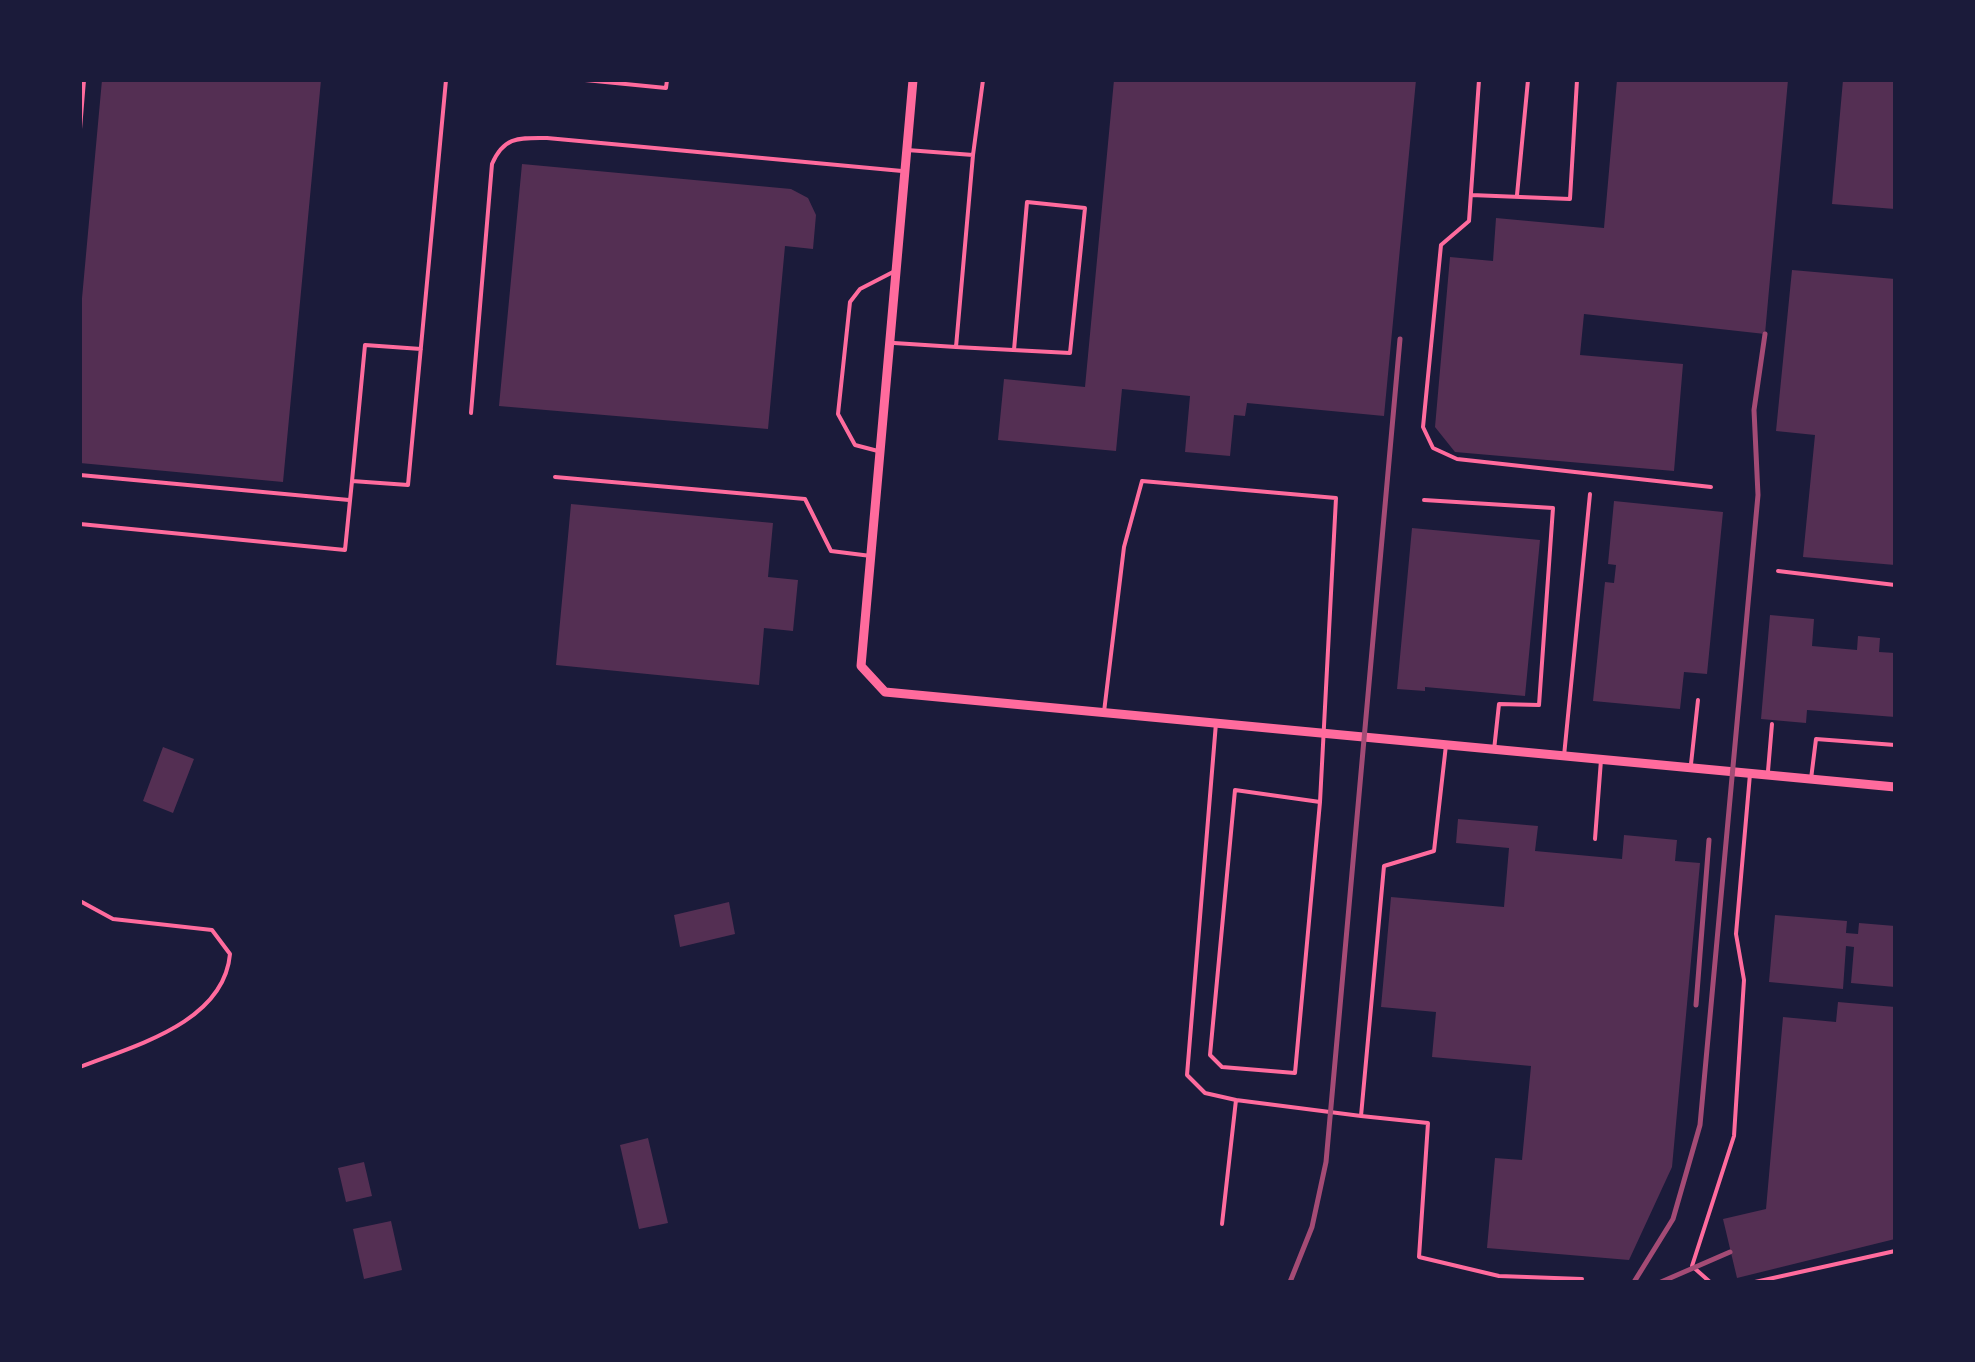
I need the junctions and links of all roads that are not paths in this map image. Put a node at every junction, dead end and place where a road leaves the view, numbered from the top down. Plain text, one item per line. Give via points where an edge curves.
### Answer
1 (84, 80) edge
2 (446, 80) edge
3 (585, 80) edge
4 (667, 80) edge
5 (913, 80) edge
6 (983, 80) edge
7 (1479, 80) edge
8 (1528, 80) edge
9 (1577, 80) edge
10 (80, 129) edge
11 (907, 150) junction
12 (973, 154) junction
13 (905, 172) junction
14 (1471, 196) junction
15 (1517, 197) junction
16 (897, 270) junction
17 (890, 343) junction
18 (956, 347) junction
19 (420, 349) junction
20 (1014, 350) junction
21 (471, 413) dead end
22 (880, 452) junction
23 (80, 475) edge
24 (556, 477) dead end
25 (352, 481) junction
26 (1711, 487) dead end
27 (1590, 494) dead end
28 (350, 500) junction
29 (1424, 500) dead end
30 (80, 524) edge
31 (872, 556) junction
32 (1778, 571) dead end
33 (1895, 586) edge
34 (1698, 700) dead end
35 (1104, 712) junction
36 (1216, 723) junction
37 (1772, 724) dead end
38 (1322, 733) junction
39 (1446, 745) junction
40 (1895, 745) edge
41 (1494, 750) junction
42 (1564, 756) junction
43 (1601, 760) junction
44 (1691, 769) junction
45 (1750, 774) junction
46 (1768, 776) junction
47 (1811, 780) junction
48 (1895, 787) edge
49 (1320, 802) junction
50 (1595, 839) dead end
51 (1236, 1100) junction
52 (1361, 1116) junction
53 (1222, 1224) dead end
54 (1895, 1251) edge
55 (1582, 1278) dead end
56 (1710, 1282) edge
57 (1754, 1282) edge

1 - 10 lane
2 - 19 lane
3 - 4 lane via 666,88
5 - 11 street
6 - 12 lane
7 - 14 lane
8 - 15 lane
9 - 15 lane via 1570,199
11 - 12 lane
11 - 13 street
12 - 18 lane
13 - 16 street
13 - 21 lane via 514,138 500,146 492,164
14 - 15 lane
14 - 26 lane via 1469,220 1442,245 1424,426 1433,448 1457,459
16 - 17 street
16 - 22 lane via 860,289 850,302 838,414 854,445
17 - 18 lane
17 - 22 street
18 - 20 lane
19 - 25 lane via 365,345
19 - 25 lane via 408,485
20 - 20 lane via 1027,202 1085,208 1070,353
22 - 31 street
23 - 28 lane
24 - 31 lane via 805,499 831,550
25 - 28 lane
27 - 42 lane
28 - 30 lane via 345,550
29 - 41 lane via 1553,508 1539,704 1499,704
31 - 35 street via 862,666 885,692
32 - 33 lane
34 - 44 lane
35 - 36 street
35 - 38 lane via 1124,547 1142,480 1336,498
36 - 38 street
36 - 51 lane via 1187,1075 1205,1093
37 - 46 lane
38 - 39 street
38 - 49 lane
39 - 41 street
39 - 52 lane via 1434,850 1384,866
40 - 47 lane via 1816,739
41 - 42 street
42 - 43 street
43 - 44 street
43 - 50 lane
44 - 45 street
45 - 46 street
45 - 56 lane via 1736,934 1744,980 1734,1136 1692,1266
46 - 47 street
47 - 48 street
49 - 49 lane via 1234,790 1210,1055 1222,1067 1295,1073
51 - 52 lane
51 - 53 lane
52 - 55 lane via 1428,1122 1419,1257 1500,1276
54 - 57 lane

